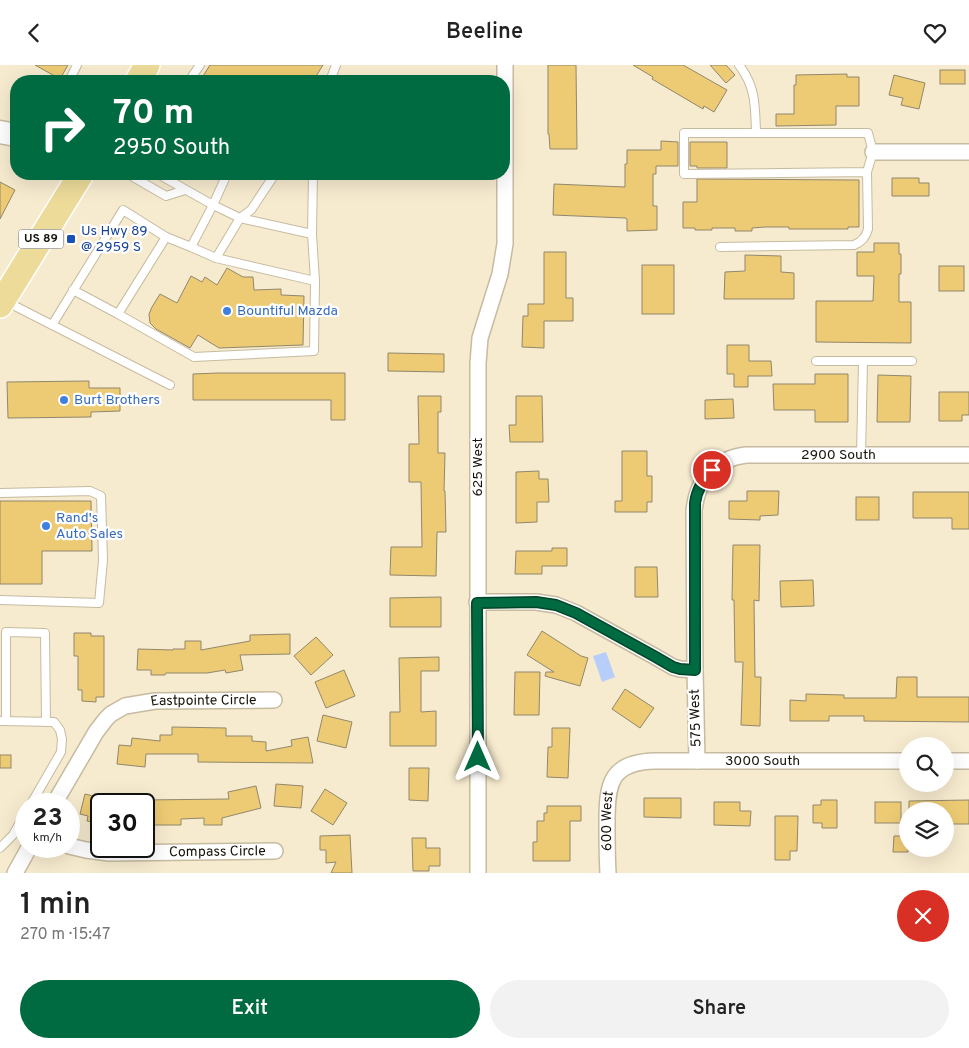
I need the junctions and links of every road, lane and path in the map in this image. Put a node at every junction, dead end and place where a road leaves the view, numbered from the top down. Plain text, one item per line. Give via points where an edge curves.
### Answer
1 (739, 65) edge
2 (756, 133) junction
3 (969, 151) edge
4 (873, 152) junction
5 (867, 172) junction
6 (77, 180) edge
7 (138, 180) edge
8 (168, 180) edge
9 (224, 180) edge
10 (271, 180) edge
11 (313, 180) edge
12 (505, 180) edge
13 (186, 190) junction
14 (212, 205) junction
15 (240, 218) junction
16 (312, 234) junction
17 (166, 237) junction
18 (191, 247) junction
19 (720, 247) dead end
20 (216, 258) junction
21 (315, 281) junction
22 (73, 290) junction
23 (1, 302) edge
24 (118, 314) junction
25 (52, 325) junction
26 (816, 361) dead end
27 (863, 361) junction
28 (912, 361) dead end
29 (170, 385) dead end
30 (861, 455) junction
31 (969, 455) edge
32 (712, 470) joint
33 (0, 493) edge
34 (0, 600) edge
35 (477, 603) junction
36 (695, 670) junction
37 (274, 701) dead end
38 (3, 721) edge
39 (46, 722) junction
40 (697, 761) junction
41 (899, 761) edge
42 (954, 761) edge
43 (969, 761) edge
44 (620, 771) joint
45 (37, 793) edge
46 (60, 793) edge
47 (15, 831) edge
48 (0, 848) edge
49 (80, 849) edge
50 (275, 851) dead end
51 (23, 858) edge
52 (15, 873) edge
53 (478, 873) edge
54 (608, 873) edge

1 - 2 lane via 753,91
2 - 4 lane via 868,133
2 - 5 lane via 684,133 684,174
3 - 4 street
4 - 5 lane
5 - 19 lane via 868,229 860,243
6 - 23 main road, US 89
7 - 13 lane via 166,196
8 - 13 lane
9 - 14 lane
10 - 15 lane via 251,210
11 - 16 lane
12 - 35 street, 625 West via 505,244 500,274 480,338 478,363
13 - 14 lane
14 - 15 lane
14 - 18 lane
15 - 16 lane
15 - 20 lane
16 - 21 lane
17 - 18 lane
17 - 22 lane via 123,210
17 - 24 lane
18 - 20 lane
20 - 21 lane
21 - 24 lane via 314,351 194,357
22 - 24 lane
22 - 25 lane
23 - 25 lane
25 - 29 lane
26 - 27 lane
27 - 28 lane
27 - 30 lane
30 - 31 street, 2900 South
30 - 32 street, 2900 South via 746,455 730,459
32 - 36 street, 575 West via 702,482 695,503
33 - 34 lane via 90,491 101,497 103,560 99,603
35 - 36 street via 556,605 673,667
35 - 53 street, 625 West
36 - 40 street, 575 West
37 - 46 street, Eastpointe Circle via 155,701 118,709 100,725
38 - 39 lane
38 - 39 lane via 6,632 16,632 45,633
39 - 45 lane via 54,722 60,730 61,752
40 - 41 street, 3000 South
40 - 44 street, 3000 South via 645,761
42 - 43 street
44 - 54 street, 600 West via 608,793
47 - 48 lane
49 - 50 street, Compass Circle via 109,853
51 - 52 street

